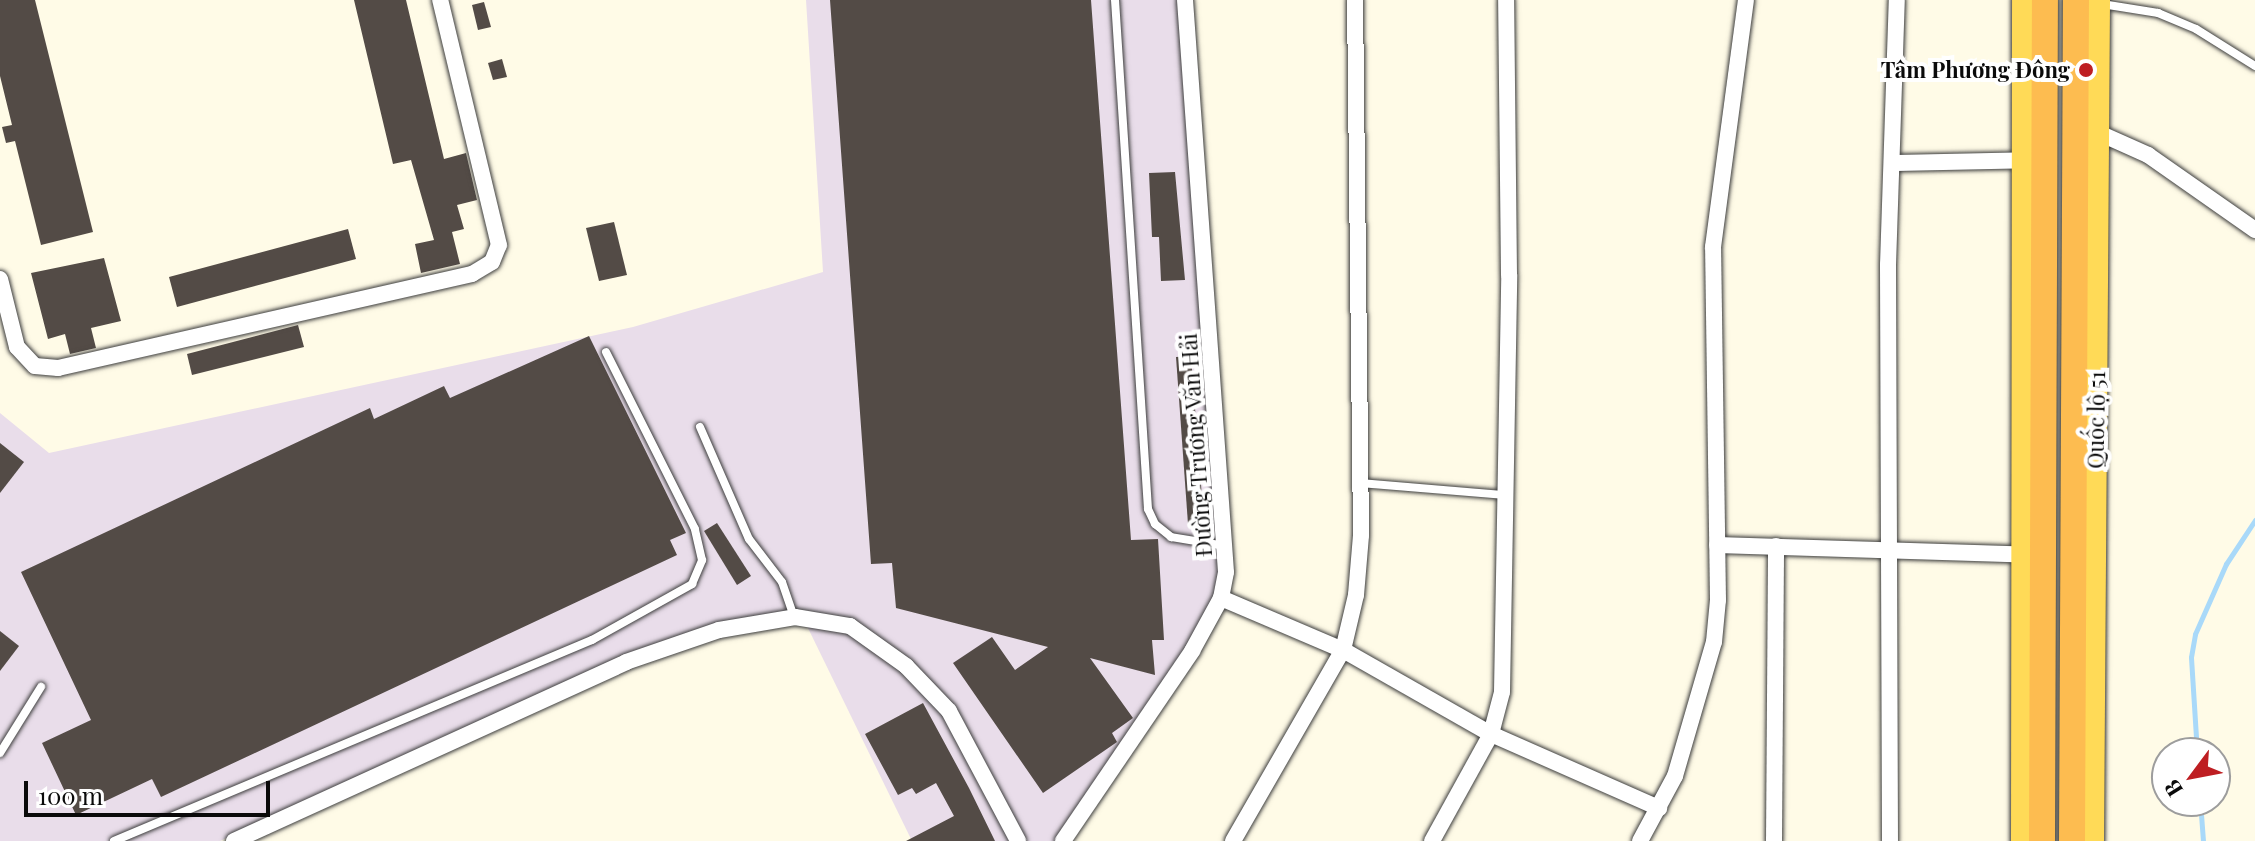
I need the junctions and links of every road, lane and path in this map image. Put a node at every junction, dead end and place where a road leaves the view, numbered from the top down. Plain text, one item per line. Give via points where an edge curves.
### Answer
1 (440, 0) edge
2 (1115, 0) edge
3 (1185, 0) edge
4 (1355, 0) edge
5 (1506, 0) edge
6 (1746, 0) edge
7 (1897, 0) edge
8 (2024, 0) edge
9 (2045, 0) edge
10 (2087, 1) edge
11 (2255, 66) edge
12 (2072, 126) junction
13 (2099, 130) junction
14 (2034, 160) junction
15 (1892, 163) junction
16 (2255, 230) edge
17 (0, 279) edge
18 (606, 352) dead end
19 (700, 427) dead end
20 (1361, 483) junction
21 (1505, 495) junction
22 (1717, 545) junction
23 (1227, 546) junction
24 (1776, 546) junction
25 (1889, 549) junction
26 (2032, 555) junction
27 (1221, 598) junction
28 (795, 617) junction
29 (1343, 650) junction
30 (41, 687) dead end
31 (2083, 692) junction
32 (1491, 734) junction
33 (0, 753) edge
34 (1659, 808) junction
35 (114, 841) edge
36 (234, 841) edge
37 (1018, 841) edge
38 (1063, 841) edge
39 (1233, 841) edge
40 (1432, 841) edge
41 (1640, 841) edge
42 (1774, 841) edge
43 (1890, 841) edge
44 (2023, 841) edge
45 (2042, 841) edge
46 (2072, 841) edge
47 (2092, 841) edge

1 - 17 street via 499,245 492,262 472,274 58,368 35,366 17,347
2 - 23 lane via 1148,509 1155,524 1171,537
3 - 23 street, Đường Trương Văn Hải
4 - 20 street
5 - 21 street
6 - 22 street via 1713,247
7 - 15 street
8 - 14 main road
9 - 14 highway
10 - 11 lane via 2158,13 2196,29
10 - 12 highway, Quốc lộ 51
10 - 13 main road, Quốc lộ 51
12 - 13 street
12 - 31 highway, Quốc lộ 51
13 - 16 street via 2148,155
13 - 31 main road, Quốc lộ 51
14 - 15 street
14 - 26 highway
15 - 25 street
18 - 35 lane via 695,529 702,560 692,584 592,640
19 - 28 lane via 749,539 782,582
20 - 21 lane
20 - 29 street via 1358,575
21 - 32 street via 1503,684
22 - 24 street
22 - 34 street via 1714,642 1694,722
23 - 27 street, Đường Trương Văn Hải
24 - 25 street
24 - 42 street
25 - 26 street
25 - 43 street
26 - 44 main road
26 - 45 highway
27 - 29 street
27 - 38 street, Đường Trương Văn Hải via 1184,664
28 - 36 street via 719,630 626,662
28 - 37 street via 850,626 906,666 949,711
29 - 32 street
29 - 39 street
30 - 33 lane
31 - 46 highway, Quốc lộ 51
31 - 47 main road, Quốc lộ 51
32 - 34 street
32 - 40 street
34 - 41 street

